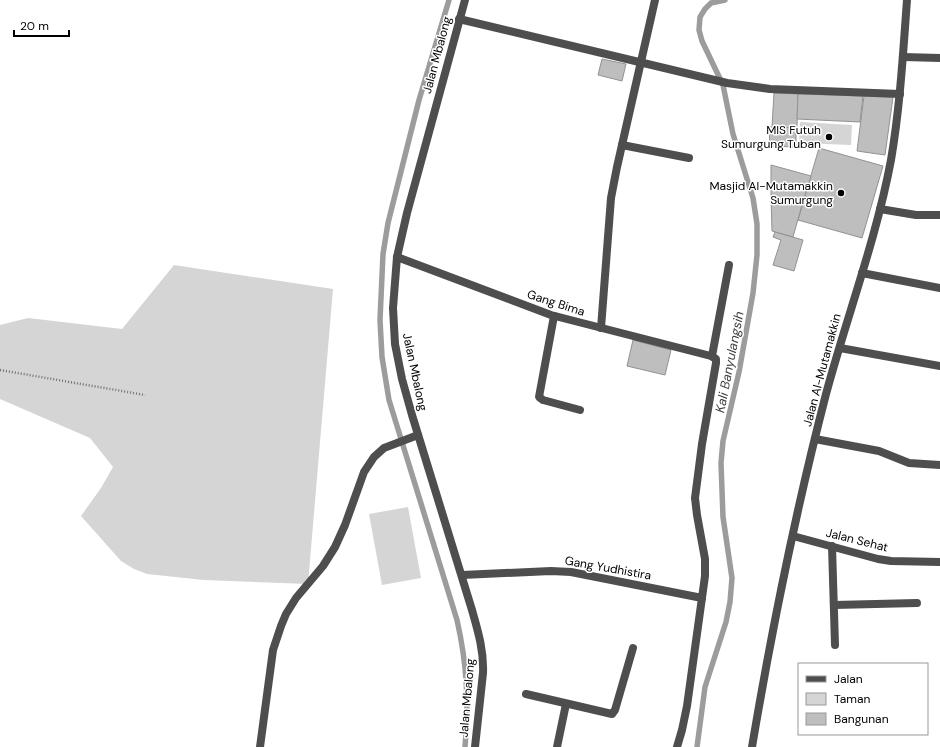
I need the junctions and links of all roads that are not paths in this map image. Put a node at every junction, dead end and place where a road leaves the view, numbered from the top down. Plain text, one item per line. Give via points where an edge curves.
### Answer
1 (465, 0) edge
2 (655, 0) edge
3 (907, 0) edge
4 (459, 19) junction
5 (903, 57) junction
6 (940, 58) edge
7 (640, 63) junction
8 (900, 94) junction
9 (622, 144) junction
10 (689, 158) dead end
11 (880, 209) junction
12 (940, 215) edge
13 (398, 257) junction
14 (729, 265) dead end
15 (862, 273) junction
16 (940, 288) edge
17 (554, 316) junction
18 (601, 328) junction
19 (840, 348) junction
20 (712, 356) junction
21 (940, 366) edge
22 (580, 410) dead end
23 (418, 435) junction
24 (816, 439) junction
25 (940, 465) edge
26 (793, 536) junction
27 (832, 546) junction
28 (940, 562) edge
29 (462, 575) junction
30 (702, 598) junction
31 (917, 603) dead end
32 (834, 605) junction
33 (835, 645) dead end
34 (632, 648) dead end
35 (526, 694) dead end
36 (566, 704) junction
37 (260, 747) edge
38 (475, 747) edge
39 (557, 747) edge
40 (677, 747) edge
41 (752, 747) edge

1 - 4 street, Jalan Mbalong
2 - 7 street
3 - 5 street, Jalan Al-Mutamakkin
4 - 7 street
4 - 13 street, Jalan Mbalong via 416,178
5 - 6 street
5 - 8 street, Jalan Al-Mutamakkin
7 - 8 street via 753,87
7 - 9 street
8 - 11 street, Jalan Al-Mutamakkin
9 - 10 street
9 - 18 street via 610,204
11 - 12 street via 916,215
11 - 15 street, Jalan Al-Mutamakkin
13 - 17 street, Gang Bima
13 - 23 street, Jalan Mbalong via 393,308 395,344
14 - 20 street
15 - 16 street
15 - 19 street, Jalan Al-Mutamakkin
17 - 18 street, Gang Bima
17 - 22 street via 539,397
18 - 20 street, Gang Bima
19 - 21 street
19 - 24 street, Jalan Al-Mutamakkin
20 - 30 street via 716,363 695,498 705,566
23 - 29 street, Jalan Mbalong
23 - 37 street via 393,444 378,453 367,467 335,547 323,566 296,598 284,619 274,650
24 - 25 street via 876,450 909,463
24 - 26 street, Jalan Al-Mutamakkin
26 - 27 street, Jalan Sehat
26 - 41 street, Jalan Al-Mutamakkin
27 - 28 street, Jalan Sehat via 888,560
27 - 32 street
29 - 30 street, Gang Yudhistira via 571,572
29 - 38 street, Jalan Mbalong via 484,661
30 - 40 street via 685,717
31 - 32 street
32 - 33 street
34 - 36 street via 614,713
35 - 36 street
36 - 39 street

